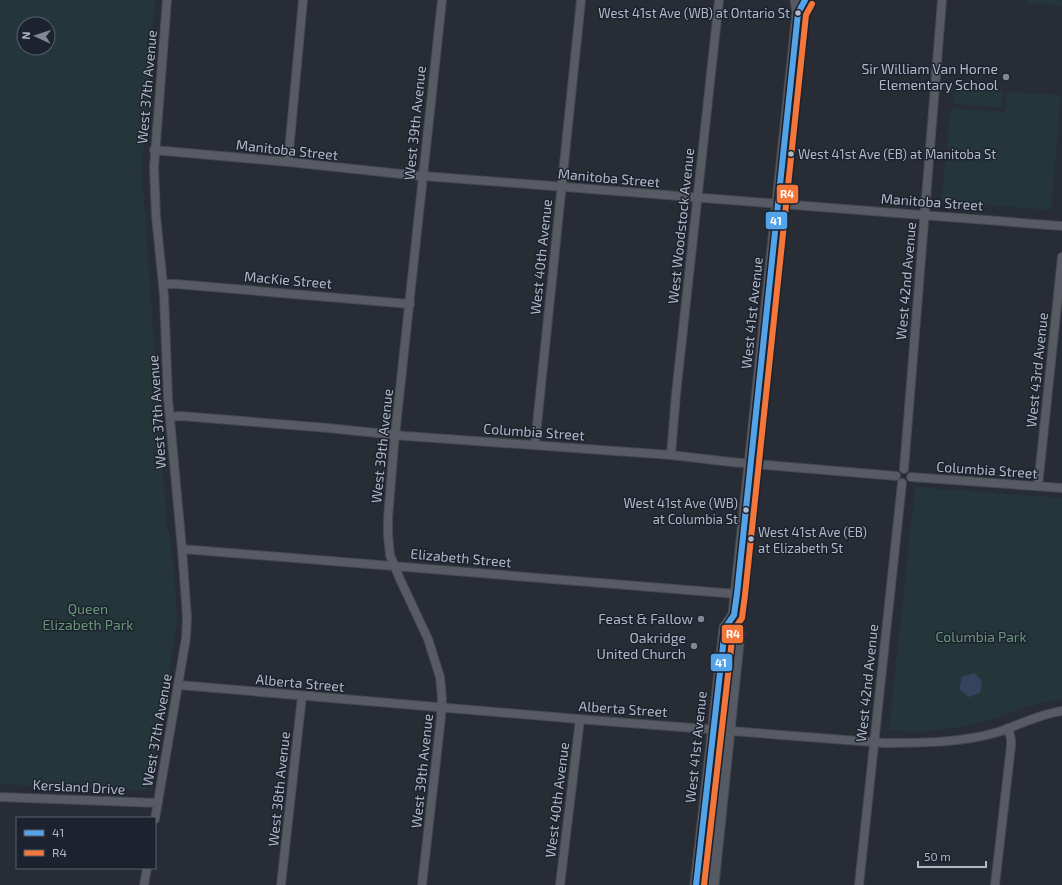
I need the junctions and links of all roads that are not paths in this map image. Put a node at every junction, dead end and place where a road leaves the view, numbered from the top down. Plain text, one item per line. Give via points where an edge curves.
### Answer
1 (167, 0) edge
2 (303, 0) edge
3 (442, 0) edge
4 (581, 0) edge
5 (719, 0) edge
6 (796, 0) edge
7 (805, 0) edge
8 (942, 0) edge
9 (798, 13) junction
10 (154, 150) junction
11 (288, 162) junction
12 (423, 176) junction
13 (561, 187) junction
14 (697, 198) junction
15 (779, 204) junction
16 (925, 215) junction
17 (1062, 226) edge
18 (1062, 257) edge
19 (163, 284) junction
20 (410, 304) junction
21 (170, 417) junction
22 (396, 435) junction
23 (535, 444) junction
24 (671, 455) junction
25 (751, 464) junction
26 (904, 469) junction
27 (896, 476) junction
28 (910, 477) junction
29 (902, 483) junction
30 (1038, 486) junction
31 (1062, 488) edge
32 (182, 549) junction
33 (394, 566) junction
34 (737, 594) junction
35 (734, 615) junction
36 (179, 685) junction
37 (302, 696) junction
38 (442, 708) junction
39 (1062, 711) edge
40 (580, 719) junction
41 (1008, 728) junction
42 (713, 729) junction
43 (730, 730) junction
44 (874, 742) junction
45 (0, 797) edge
46 (158, 803) junction
47 (155, 817) edge
48 (147, 869) edge
49 (144, 885) edge
50 (281, 885) edge
51 (422, 885) edge
52 (560, 885) edge
53 (696, 885) edge
54 (713, 885) edge
55 (859, 885) edge
56 (994, 885) edge

1 - 10 street, West 37th Avenue
2 - 11 street
3 - 12 street, West 39th Avenue
4 - 13 street, West 40th Avenue
5 - 14 street, West Woodstock Avenue
6 - 9 main road, West 41st Avenue
7 - 9 main road, West 41st Avenue
8 - 16 street, West 42nd Avenue
9 - 15 main road, West 41st Avenue
10 - 11 street, Manitoba Street
10 - 19 street, West 37th Avenue
11 - 12 street, Manitoba Street
12 - 13 street, Manitoba Street
12 - 20 street, West 39th Avenue
13 - 14 street, Manitoba Street
13 - 23 street, West 40th Avenue
14 - 15 street, Manitoba Street
14 - 24 street, West Woodstock Avenue
15 - 16 street, Manitoba Street
15 - 25 main road, West 41st Avenue
16 - 17 street, Manitoba Street
16 - 26 street, West 42nd Avenue
18 - 30 street, West 43rd Avenue
19 - 20 street, MacKie Street
19 - 21 street, West 37th Avenue
20 - 22 street, West 39th Avenue
21 - 22 street, Columbia Street
21 - 32 street, West 37th Avenue
22 - 23 street, Columbia Street
22 - 33 street, West 39th Avenue via 388,518 390,555
23 - 24 street, Columbia Street
24 - 25 street, Columbia Street
25 - 27 street, Columbia Street
25 - 34 main road, West 41st Avenue
26 - 27 street via 899,470
26 - 28 street
27 - 29 street
28 - 29 street via 909,481
28 - 30 street, Columbia Street
29 - 44 street, West 42nd Avenue
30 - 31 street, Columbia Street
32 - 33 street, Elizabeth Street
32 - 36 street, West 37th Avenue via 187,617
33 - 34 street, Elizabeth Street
33 - 38 street, West 39th Avenue via 428,639 440,677
34 - 35 main road, West 41st Avenue
35 - 42 main road, West 41st Avenue via 725,628
35 - 43 main road, West 41st Avenue via 739,633
36 - 37 street, Alberta Street
36 - 46 street, West 37th Avenue
37 - 38 street, Alberta Street
37 - 50 street, West 38th Avenue
38 - 40 street, Alberta Street
38 - 51 street, West 39th Avenue
39 - 41 street, Alberta Street
40 - 42 street, Alberta Street
40 - 52 street, West 40th Avenue
41 - 44 street, Alberta Street via 945,742
41 - 56 street via 1011,746
42 - 43 street, Alberta Street
42 - 53 main road, West 41st Avenue
43 - 44 street, Alberta Street
43 - 54 main road, West 41st Avenue
44 - 55 street, West 42nd Avenue
45 - 46 street, Kersland Drive
46 - 47 street, West 37th Avenue
48 - 49 street

